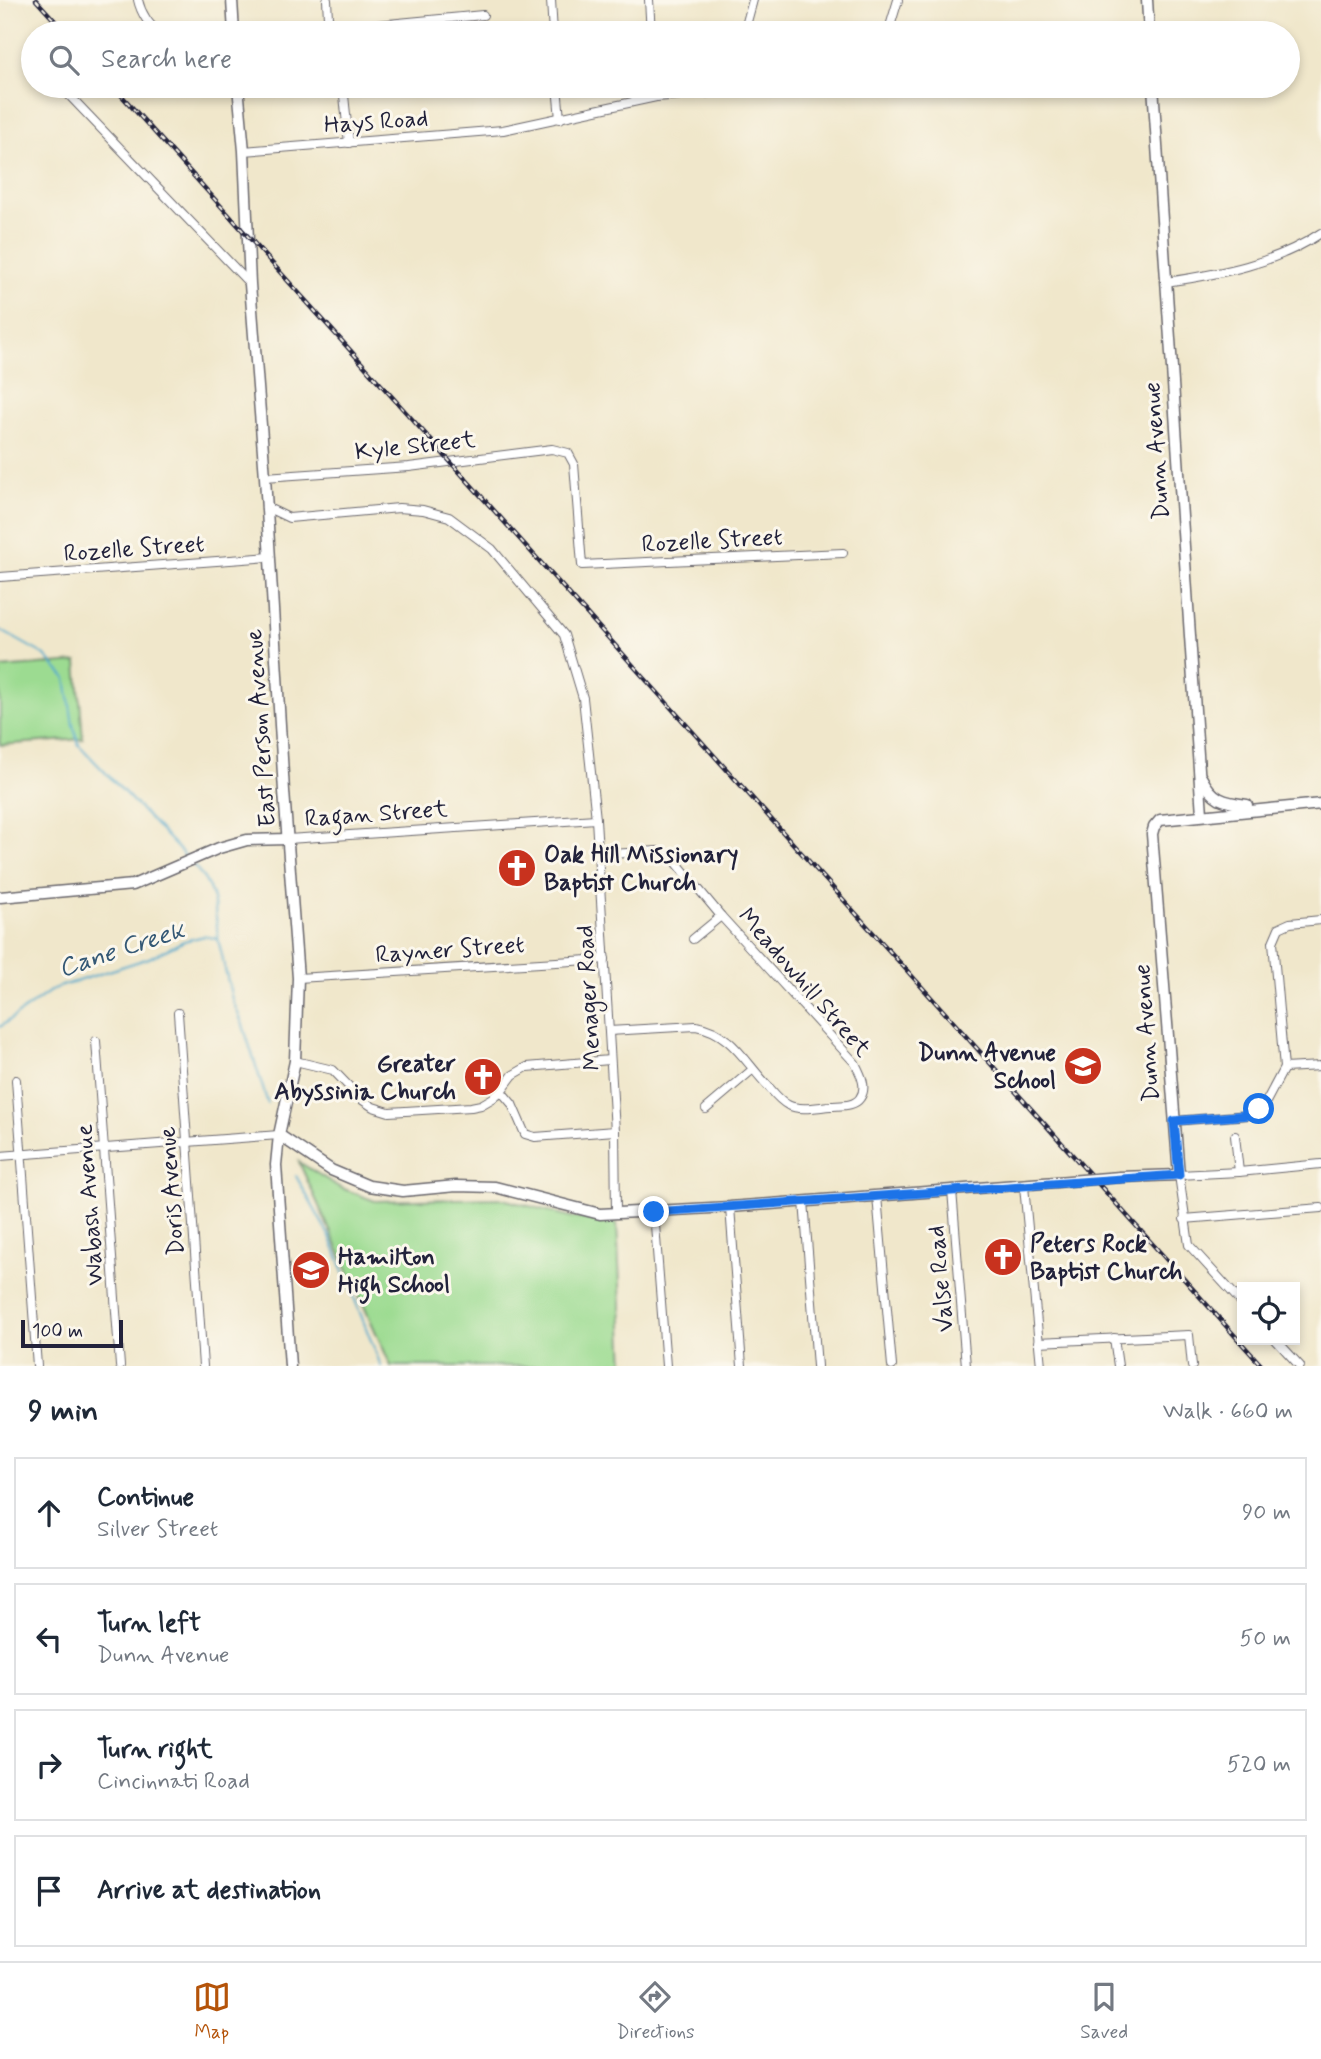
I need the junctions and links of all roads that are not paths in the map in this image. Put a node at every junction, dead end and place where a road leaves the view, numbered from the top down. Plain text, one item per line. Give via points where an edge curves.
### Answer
1 (138, 0) edge
2 (232, 0) edge
3 (327, 0) edge
4 (551, 0) edge
5 (649, 0) edge
6 (753, 0) edge
7 (898, 0) edge
8 (1147, 0) edge
9 (483, 15) dead end
10 (147, 21) edge
11 (233, 21) edge
12 (330, 21) edge
13 (428, 21) edge
14 (552, 21) edge
15 (650, 21) edge
16 (747, 21) edge
17 (892, 21) edge
18 (1148, 21) edge
19 (72, 98) edge
20 (239, 98) edge
21 (344, 98) edge
22 (559, 98) edge
23 (652, 98) edge
24 (1154, 98) edge
25 (560, 119) junction
26 (349, 143) junction
27 (244, 151) junction
28 (1321, 233) edge
29 (1166, 282) junction
30 (250, 284) junction
31 (265, 477) junction
32 (266, 507) junction
33 (843, 553) dead end
34 (270, 557) junction
35 (582, 565) joint
36 (0, 577) edge
37 (1199, 772) junction
38 (1321, 804) edge
39 (1273, 808) junction
40 (1202, 814) junction
41 (596, 819) junction
42 (288, 839) junction
43 (598, 855) junction
44 (0, 897) edge
45 (721, 916) junction
46 (1321, 920) edge
47 (693, 939) dead end
48 (605, 959) junction
49 (298, 978) junction
50 (178, 1013) dead end
51 (609, 1031) junction
52 (96, 1041) dead end
53 (610, 1060) junction
54 (295, 1061) junction
55 (1321, 1066) edge
56 (1284, 1068) junction
57 (752, 1070) junction
58 (16, 1080) dead end
59 (501, 1091) junction
60 (706, 1109) dead end
61 (1174, 1121) junction
62 (615, 1130) junction
63 (279, 1136) junction
64 (1235, 1136) dead end
65 (187, 1141) junction
66 (104, 1148) junction
67 (21, 1154) junction
68 (0, 1156) edge
69 (1321, 1164) edge
70 (1239, 1172) junction
71 (1179, 1175) junction
72 (1024, 1186) junction
73 (952, 1190) junction
74 (877, 1196) junction
75 (804, 1201) junction
76 (730, 1207) junction
77 (1321, 1208) edge
78 (654, 1212) junction
79 (616, 1213) junction
80 (1184, 1219) junction
81 (1237, 1298) edge
82 (1114, 1338) junction
83 (1038, 1342) junction
84 (1281, 1345) edge
85 (37, 1366) edge
86 (120, 1366) edge
87 (203, 1366) edge
88 (290, 1366) edge
89 (666, 1366) edge
90 (743, 1366) edge
91 (817, 1366) edge
92 (892, 1366) edge
93 (966, 1366) edge
94 (1041, 1366) edge
95 (1118, 1366) edge
96 (1192, 1366) edge
97 (1300, 1366) edge

1 - 10 street
2 - 11 main road
3 - 12 street
4 - 14 street
5 - 15 street
6 - 16 street
7 - 17 street
8 - 18 main road
9 - 13 street
19 - 30 street
20 - 27 main road, East Person Avenue
21 - 26 street
22 - 25 street
23 - 25 street, Hays Road
24 - 29 main road, Dunn Avenue
25 - 26 street, Hays Road via 503,130
26 - 27 street, Hays Road
27 - 30 main road, East Person Avenue
28 - 29 street via 1281,255 1250,265
29 - 37 main road, Dunn Avenue
30 - 31 main road, East Person Avenue
31 - 32 main road, East Person Avenue
31 - 35 street, Kyle Street via 409,467 552,449 568,453 574,464
32 - 34 main road, East Person Avenue
32 - 41 street, Menager Road via 289,518 423,510 449,517 492,549 564,635 583,698
33 - 35 street, Rozelle Street
34 - 36 street, Rozelle Street
34 - 42 main road, East Person Avenue
37 - 39 main road via 1217,798 1229,804
37 - 40 main road, Dunn Avenue
38 - 39 main road
39 - 40 main road
40 - 61 main road, Dunn Avenue via 1160,820 1152,834
41 - 42 street, Ragan Street
41 - 43 street, Menager Road
42 - 44 main road, Ragan Street via 247,840 133,885
42 - 49 main road, East Person Avenue
43 - 45 street, Meadowhill Street via 657,851 671,856
43 - 48 street, Menager Road
45 - 47 street
45 - 57 street, Meadowhill Street via 855,1063 864,1088 853,1104 802,1108 789,1105
46 - 56 street via 1279,928 1273,942
48 - 49 street, Rayner Street
48 - 51 street, Menager Road
49 - 54 main road, East Person Avenue
50 - 65 street, Doris Avenue
51 - 53 street, Menager Road
51 - 57 street via 710,1028 726,1037
52 - 66 street, Wabash Avenue
53 - 59 street via 527,1067 513,1075
53 - 62 street, Menager Road
54 - 59 street via 333,1070 361,1100 389,1112 471,1107
54 - 63 main road, East Person Avenue
55 - 56 street
56 - 61 street via 1266,1102 1249,1115
57 - 60 street
58 - 67 street
59 - 62 street via 525,1134
61 - 71 main road, Dunn Avenue
62 - 79 street, Menager Road
63 - 65 street
63 - 79 main road via 331,1171 369,1186 403,1191 495,1187 600,1214
63 - 88 main road, East Person Avenue via 276,1165
64 - 70 street
65 - 66 street
65 - 87 street, Doris Avenue
66 - 67 street
66 - 86 street, Wabash Avenue
67 - 68 street
67 - 85 street
69 - 70 street
70 - 71 street
71 - 72 main road, bridge
71 - 80 street, Dunn Avenue
72 - 73 main road
72 - 83 street
73 - 74 main road
73 - 93 street, Valse Road
74 - 75 main road
74 - 92 street
75 - 76 main road
75 - 91 street
76 - 78 main road
76 - 90 street
77 - 80 street
78 - 79 main road
78 - 89 street
80 - 81 street, Dunn Avenue via 1189,1245
82 - 83 street
82 - 95 street
82 - 96 street via 1189,1335
83 - 94 street
84 - 97 street

